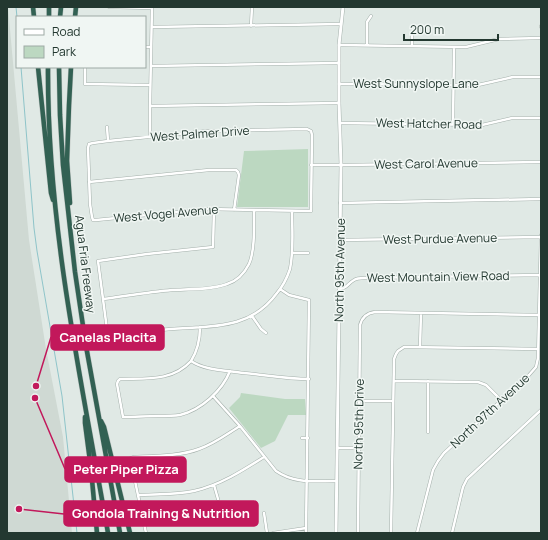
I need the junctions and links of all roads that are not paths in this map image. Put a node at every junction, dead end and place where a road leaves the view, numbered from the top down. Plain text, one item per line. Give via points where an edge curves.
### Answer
1 (109, 7) edge
2 (152, 7) edge
3 (252, 7) edge
4 (343, 7) edge
5 (371, 16) dead end
6 (341, 24) junction
7 (252, 26) junction
8 (152, 27) junction
9 (415, 30) dead end
10 (541, 38) edge
11 (339, 45) junction
12 (367, 45) junction
13 (412, 46) junction
14 (146, 47) edge
15 (152, 47) junction
16 (454, 47) junction
17 (339, 63) junction
18 (151, 66) junction
19 (38, 68) edge
20 (48, 68) edge
21 (59, 68) edge
22 (71, 68) edge
23 (85, 68) edge
24 (541, 77) edge
25 (339, 84) junction
26 (150, 85) junction
27 (453, 85) junction
28 (339, 103) junction
29 (150, 106) junction
30 (541, 118) edge
31 (340, 122) junction
32 (453, 124) junction
33 (107, 128) dead end
34 (150, 137) junction
35 (108, 141) junction
36 (541, 162) edge
37 (311, 165) junction
38 (341, 165) junction
39 (89, 182) junction
40 (541, 199) edge
41 (340, 203) junction
42 (214, 208) junction
43 (234, 210) junction
44 (254, 210) junction
45 (56, 211) junction
46 (292, 211) junction
47 (541, 236) edge
48 (340, 240) junction
49 (292, 253) junction
50 (308, 253) dead end
51 (75, 272) junction
52 (541, 275) edge
53 (280, 289) junction
54 (339, 289) junction
55 (103, 299) junction
56 (421, 313) junction
57 (540, 315) edge
58 (252, 316) junction
59 (200, 327) junction
60 (266, 333) dead end
61 (420, 347) junction
62 (538, 349) junction
63 (191, 361) junction
64 (230, 371) junction
65 (308, 380) junction
66 (394, 381) junction
67 (428, 381) junction
68 (212, 396) junction
69 (501, 400) junction
70 (359, 401) junction
71 (393, 401) junction
72 (541, 410) edge
73 (86, 411) junction
74 (98, 412) junction
75 (240, 426) junction
76 (428, 432) dead end
77 (302, 438) dead end
78 (308, 438) junction
79 (337, 448) junction
80 (359, 448) junction
81 (264, 457) junction
82 (307, 481) junction
83 (336, 481) junction
84 (214, 485) junction
85 (138, 495) junction
86 (218, 499) dead end
87 (264, 513) dead end
88 (306, 528) junction
89 (98, 533) edge
90 (108, 533) edge
91 (120, 533) edge
92 (130, 533) edge
93 (146, 533) edge
94 (267, 533) edge
95 (273, 533) edge
96 (306, 533) edge
97 (336, 533) edge
98 (358, 533) edge
99 (391, 533) edge
100 (417, 533) edge
101 (452, 533) edge

1 - 2 street
2 - 8 street
3 - 7 street
4 - 6 street, North 95th Avenue
5 - 12 street via 367,22
6 - 7 street
6 - 11 street, North 95th Avenue
7 - 8 street
8 - 15 street
9 - 13 street via 412,34
10 - 16 street via 506,38 466,47
11 - 12 street
11 - 17 street, North 95th Avenue
12 - 13 street
13 - 16 street
14 - 15 street
15 - 18 street
16 - 27 street
17 - 18 street
17 - 25 street, North 95th Avenue
18 - 26 street
19 - 45 highway via 51,193
20 - 45 highway, Agua Fria Freeway
21 - 51 highway, Agua Fria Freeway via 63,165
22 - 51 highway via 67,161
23 - 26 street via 85,84
24 - 27 street, West Sunnyslope Lane via 513,77 480,85
25 - 27 street, West Sunnyslope Lane
25 - 28 street, North 95th Avenue
26 - 29 street
27 - 32 street
28 - 29 street
28 - 31 street, North 95th Avenue
29 - 34 street
30 - 32 street, West Hatcher Road via 512,118 485,125
31 - 32 street, West Hatcher Road
31 - 38 street, North 95th Avenue
33 - 35 street
34 - 35 street, West Palmer Drive
34 - 37 street, West Palmer Drive via 211,131 307,129 311,130 312,135
35 - 39 street, West Palmer Drive via 89,144
36 - 38 street, West Carol Avenue
37 - 38 street, West Carol Avenue
37 - 46 street, West Vogel Avenue via 311,211
38 - 41 street, North 95th Avenue
39 - 42 street, West Vogel Avenue via 93,220
39 - 43 street via 209,170 236,170 239,174
40 - 41 street
41 - 48 street, North 95th Avenue
42 - 43 street, West Vogel Avenue
42 - 55 street via 213,247 98,261
43 - 44 street, West Vogel Avenue
44 - 46 street, West Vogel Avenue
44 - 55 street via 251,258 240,277 217,287
45 - 73 highway, Agua Fria Freeway via 70,324
46 - 49 street
47 - 48 street, West Purdue Avenue
47 - 52 street, North 97th Avenue
48 - 54 street, North 95th Avenue
49 - 50 street
49 - 53 street via 287,277
51 - 74 highway, Agua Fria Freeway
52 - 54 street, West Mountain View Road via 364,278 356,279
52 - 57 street, North 97th Avenue
53 - 58 street via 269,304
53 - 65 street via 309,300
54 - 79 street, North 95th Avenue
55 - 59 street via 108,337
56 - 57 street
56 - 61 street
56 - 70 street, North 95th Drive via 375,312 362,320
57 - 62 street, North 97th Avenue
58 - 59 street via 232,324
58 - 60 street
59 - 63 street via 199,344
61 - 62 street
61 - 66 street via 404,347 397,352 394,359
62 - 69 street, North 97th Avenue via 538,361 534,369
63 - 64 street via 206,368
63 - 68 street via 181,370 166,376 120,379 117,384 123,417 178,415
64 - 65 street
64 - 68 street via 224,383
65 - 78 street
66 - 67 street
66 - 71 street
67 - 69 street via 482,383
67 - 76 street
68 - 75 street
69 - 100 street, North 97th Avenue via 438,461 432,474
70 - 71 street
70 - 80 street, North 95th Drive
71 - 99 street
72 - 101 street via 467,479
73 - 89 highway via 85,423
73 - 90 highway, Agua Fria Freeway
74 - 91 highway, Agua Fria Freeway
74 - 92 highway
75 - 81 street
75 - 85 street via 198,450 183,454 131,458
77 - 78 street
78 - 82 street
79 - 80 street
79 - 83 street, North 95th Avenue
80 - 98 street, North 95th Drive
81 - 82 street via 283,475
81 - 84 street
82 - 83 street
82 - 88 street
83 - 97 street, North 95th Avenue
84 - 85 street via 188,492
84 - 86 street
85 - 93 street
87 - 94 street
88 - 95 street
88 - 96 street

